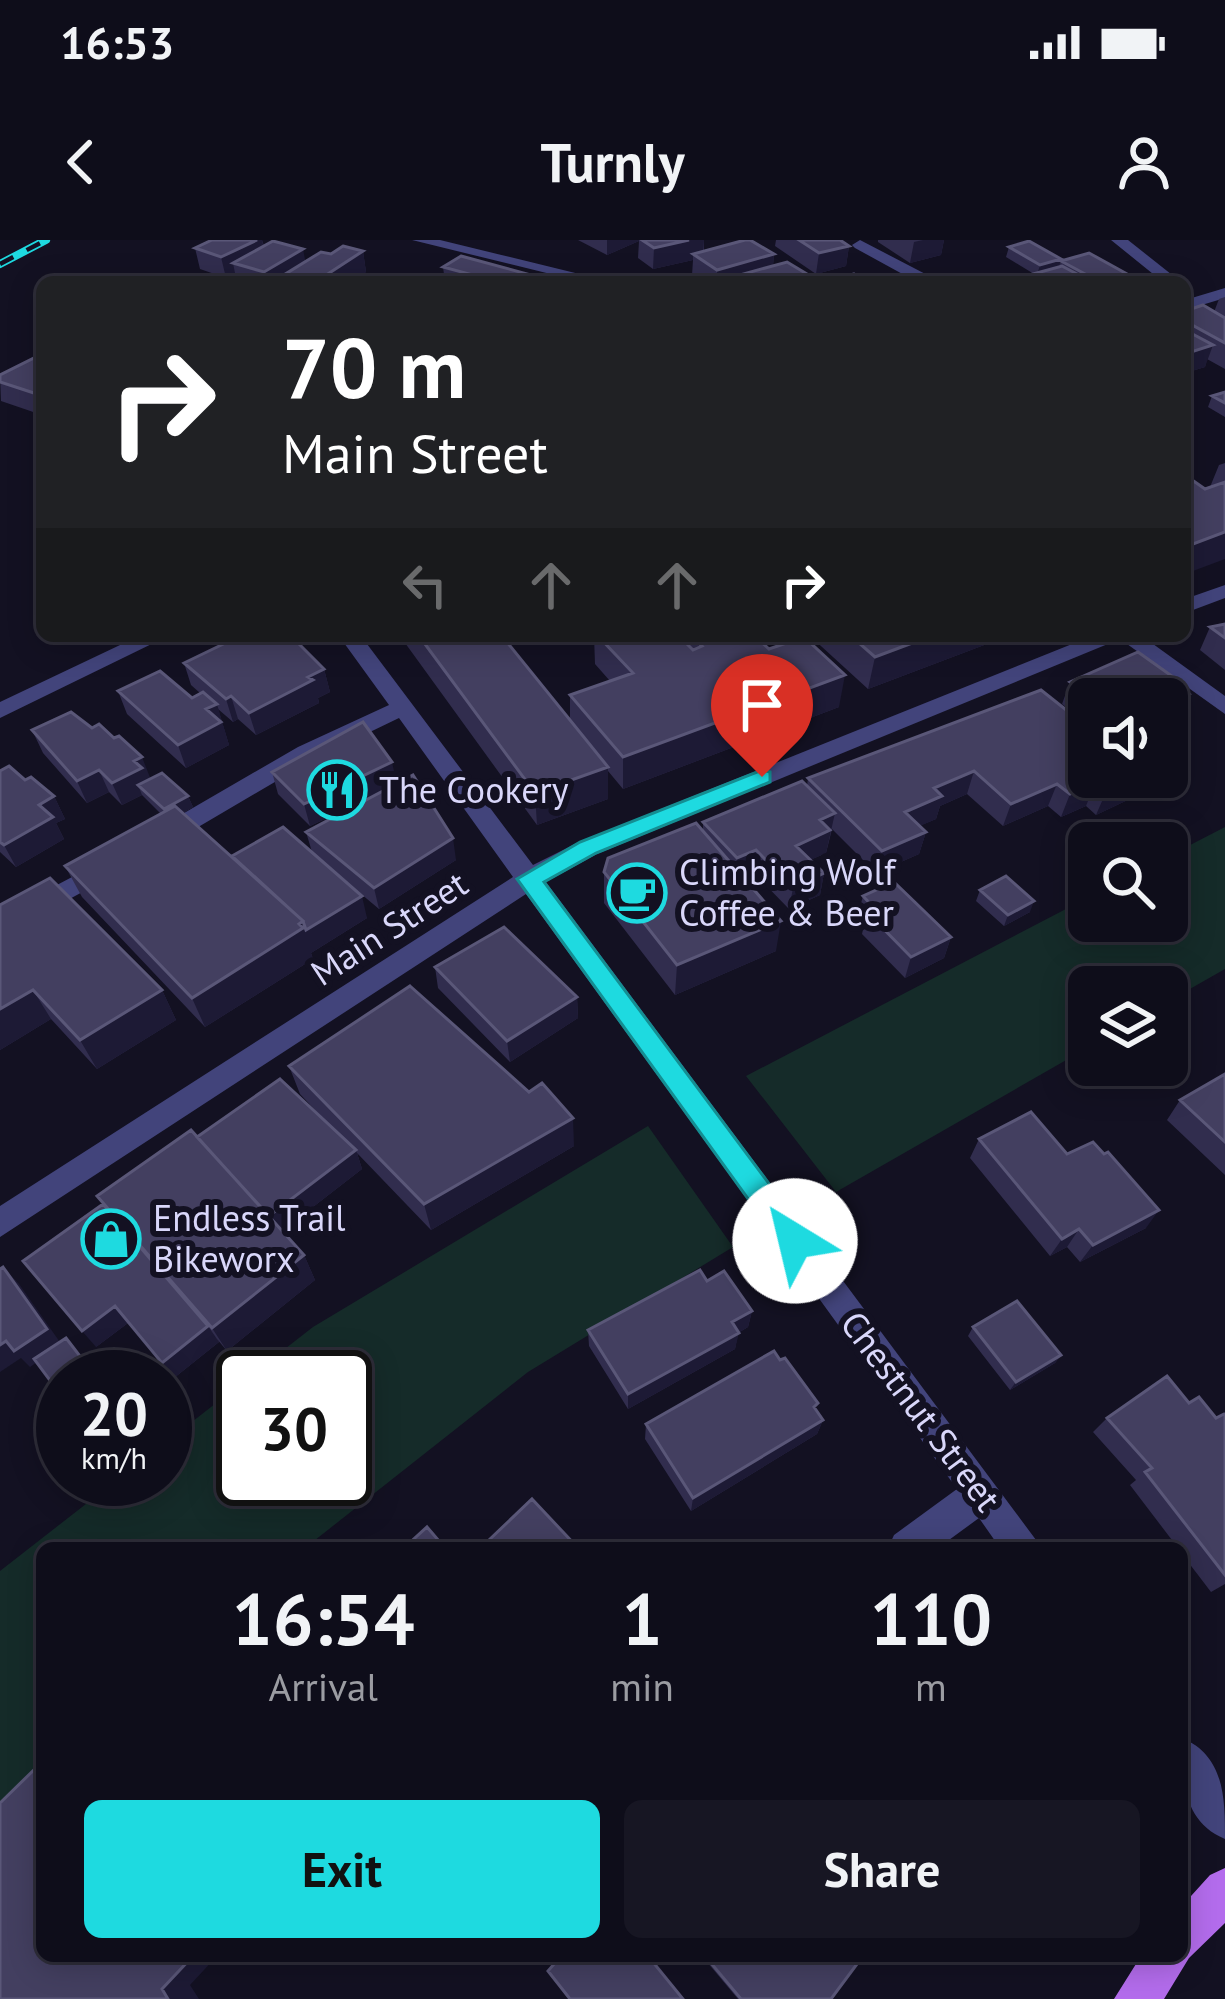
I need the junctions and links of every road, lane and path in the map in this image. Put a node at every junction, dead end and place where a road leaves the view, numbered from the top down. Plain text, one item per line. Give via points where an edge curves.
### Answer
1 (420, 240) edge
2 (1119, 240) edge
3 (860, 245) dead end
4 (578, 276) edge
5 (918, 276) edge
6 (1165, 276) edge
7 (1225, 293) edge
8 (1194, 302) edge
9 (1225, 591) edge
10 (1191, 605) edge
11 (144, 642) edge
12 (355, 642) edge
13 (1096, 642) edge
14 (1136, 642) edge
15 (405, 706) junction
16 (1225, 707) edge
17 (0, 711) edge
18 (529, 879) junction
19 (0, 927) edge
20 (0, 1223) edge
21 (981, 1494) junction
22 (916, 1542) edge
23 (1018, 1542) edge
24 (1188, 1766) edge
25 (1225, 1818) edge
26 (1225, 1890) edge
27 (1188, 1932) edge
28 (1164, 1962) edge
29 (1136, 1999) edge

1 - 4 street
2 - 6 street
3 - 5 street
7 - 8 street
9 - 10 street
11 - 17 street
12 - 15 street, Chestnut Street
13 - 18 street, Main Street
14 - 16 street
15 - 18 street, Chestnut Street
15 - 19 street via 306,753
18 - 20 street, Main Street
18 - 21 street, Chestnut Street
21 - 22 street
21 - 23 street, Chestnut Street
24 - 25 street
26 - 27 main road
28 - 29 main road

